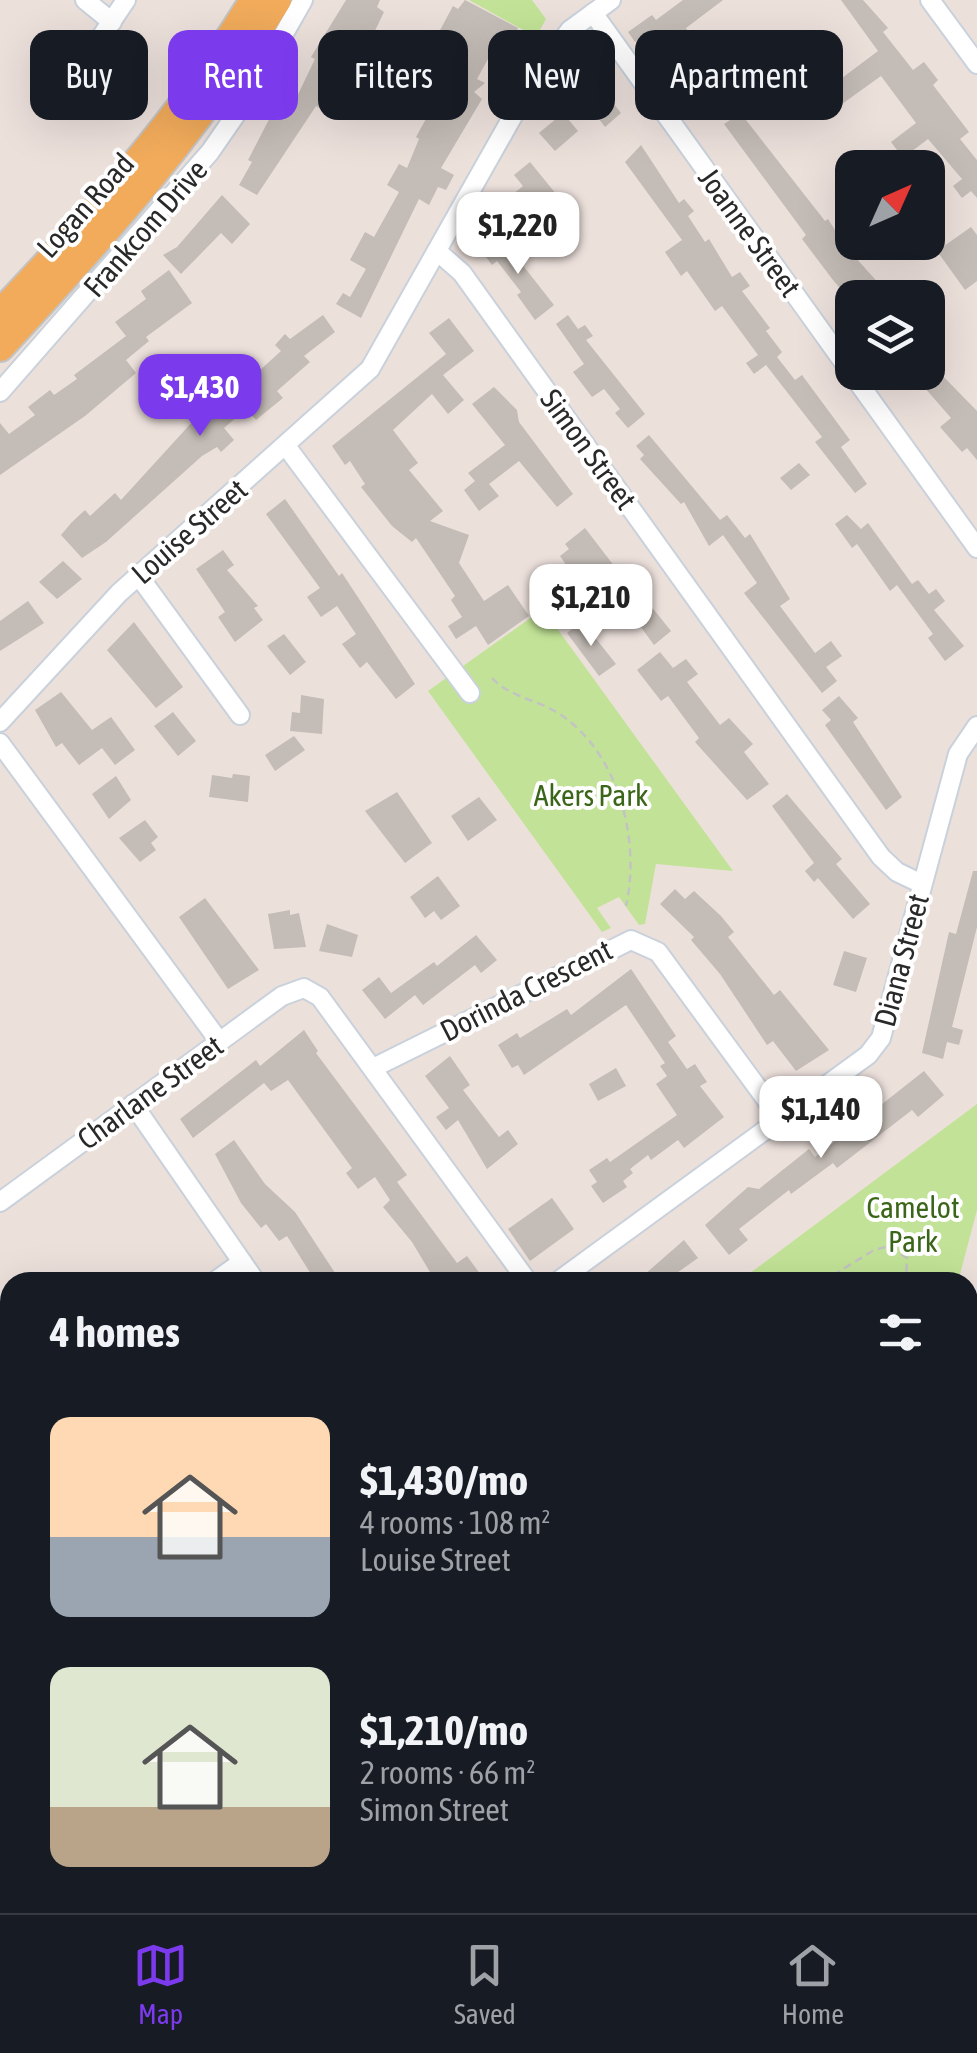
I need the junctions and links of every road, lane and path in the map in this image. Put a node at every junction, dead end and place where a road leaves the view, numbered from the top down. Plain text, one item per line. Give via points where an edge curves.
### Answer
1 (85, 0) edge
2 (126, 0) edge
3 (254, 0) edge
4 (278, 0) edge
5 (303, 0) edge
6 (611, 0) edge
7 (930, 0) edge
8 (593, 13) junction
9 (112, 22) junction
10 (105, 30) edge
11 (977, 64) edge
12 (436, 251) junction
13 (0, 314) edge
14 (0, 346) edge
15 (0, 392) edge
16 (286, 446) junction
17 (977, 548) edge
18 (138, 575) junction
19 (492, 678) dead end
20 (470, 694) dead end
21 (240, 715) dead end
22 (0, 722) edge
23 (977, 726) edge
24 (0, 743) edge
25 (922, 884) junction
26 (626, 906) dead end
27 (219, 1040) junction
28 (373, 1068) junction
29 (133, 1104) junction
30 (779, 1117) junction
31 (0, 1202) edge
32 (242, 1262) junction
33 (228, 1272) edge
34 (249, 1272) edge
35 (521, 1272) edge
36 (570, 1272) edge
37 (838, 1272) edge
38 (907, 1272) edge

1 - 9 street
2 - 9 street
3 - 13 main road, Logan Road via 201,83 125,181
4 - 14 main road, Logan Road via 162,168
5 - 15 street, Frankcom Drive via 210,152
6 - 8 street, Louise Street
7 - 11 street
8 - 12 street, Louise Street via 552,50
8 - 17 street, Joanne Street
9 - 10 street
12 - 16 street, Louise Street via 370,369
12 - 25 street, Simon Street via 462,273 881,857
16 - 18 street, Louise Street
16 - 20 street
18 - 21 street
18 - 22 street, Louise Street
19 - 26 path via 504,692 562,715 595,746 622,806 630,862
23 - 25 street, Diana Street via 958,754
24 - 27 street
25 - 30 street, Diana Street via 880,1038 868,1055
27 - 28 street, Charlane Street via 304,988 320,997
27 - 29 street, Charlane Street
28 - 30 street, Dorinda Crescent via 632,940 658,952
28 - 35 street
29 - 31 street, Charlane Street
29 - 32 street
30 - 36 street, Diana Street
32 - 33 street
32 - 34 street
37 - 38 path via 889,1246 908,1258

